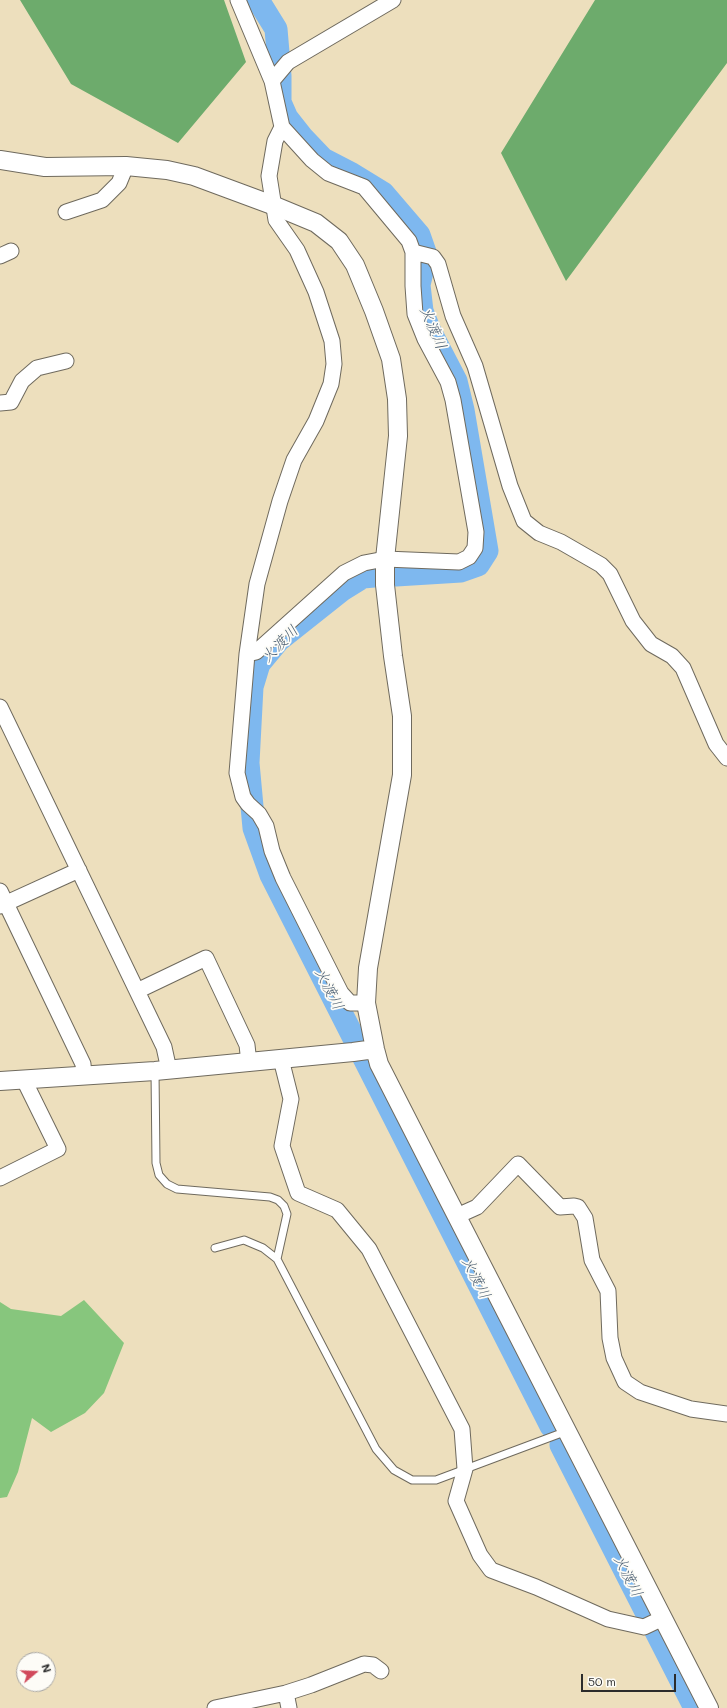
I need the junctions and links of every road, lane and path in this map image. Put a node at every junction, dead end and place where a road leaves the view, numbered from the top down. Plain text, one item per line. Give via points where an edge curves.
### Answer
1 (238, 0) edge
2 (393, 0) edge
3 (272, 81) junction
4 (282, 127) junction
5 (0, 160) edge
6 (126, 166) junction
7 (275, 206) junction
8 (66, 212) dead end
9 (420, 254) junction
10 (66, 361) dead end
11 (0, 403) edge
12 (385, 559) junction
13 (247, 654) junction
14 (0, 708) edge
15 (727, 758) edge
16 (79, 870) junction
17 (2, 900) edge
18 (137, 991) junction
19 (366, 1003) junction
20 (365, 1050) junction
21 (281, 1059) junction
22 (249, 1063) junction
23 (162, 1070) junction
24 (84, 1076) junction
25 (0, 1080) edge
26 (24, 1080) junction
27 (0, 1178) edge
28 (457, 1216) junction
29 (215, 1248) dead end
30 (277, 1259) junction
31 (727, 1414) edge
32 (567, 1431) junction
33 (465, 1469) junction
34 (663, 1618) junction
35 (381, 1671) dead end
36 (286, 1693) junction
37 (215, 1708) edge
38 (289, 1708) edge
39 (708, 1708) edge

1 - 3 street
2 - 3 street via 288,62
3 - 4 street
4 - 7 street via 275,141 269,176
4 - 9 street via 312,160 328,173 364,187
5 - 6 street via 45,167
6 - 7 street via 167,170 194,176
6 - 8 street via 119,183 102,200
7 - 12 street via 316,223 339,241 355,265 391,359 397,399 398,436
7 - 13 street via 276,220 297,250 316,292 332,341 334,364 331,384 316,421 294,460 280,501 257,584
9 - 12 street via 413,286 415,314 448,382 453,400 476,532 475,548 469,557 459,562
9 - 15 street via 438,264 453,316 475,366 510,486 524,521 539,533 561,542 601,565 610,574 633,621 650,644 672,656 683,668 716,744
10 - 11 street via 37,368 22,381 11,402
12 - 13 street via 364,563 344,574 256,652
12 - 19 street via 385,586 402,716 402,775 368,968
13 - 19 street via 237,773 243,797 266,826 272,851 283,878 341,993 350,1003
14 - 16 street
16 - 17 street
16 - 18 street
17 - 24 street via 83,1064
18 - 22 street via 206,958 247,1045
18 - 23 street via 164,1047
19 - 20 street
20 - 21 street
20 - 28 street via 379,1064
21 - 22 street
21 - 33 street via 291,1099 282,1146 298,1193 337,1210 369,1248 462,1428
22 - 23 street
23 - 24 street
23 - 30 lane via 156,1163 159,1175 166,1184 177,1189 270,1197 278,1200 287,1214
24 - 26 street
25 - 26 street
26 - 27 street via 58,1149
28 - 31 street via 477,1207 518,1164 560,1207 578,1207 585,1218 592,1260 608,1291 610,1338 614,1358 625,1382 640,1392 691,1409
28 - 32 street
29 - 30 lane via 244,1240 263,1248
30 - 33 lane via 376,1449 394,1470 412,1480 436,1480
32 - 33 lane
32 - 34 street
33 - 34 street via 456,1501 480,1555 491,1570 608,1619 644,1627
34 - 39 street
35 - 36 street via 373,1665 364,1664
36 - 37 street
36 - 38 street

